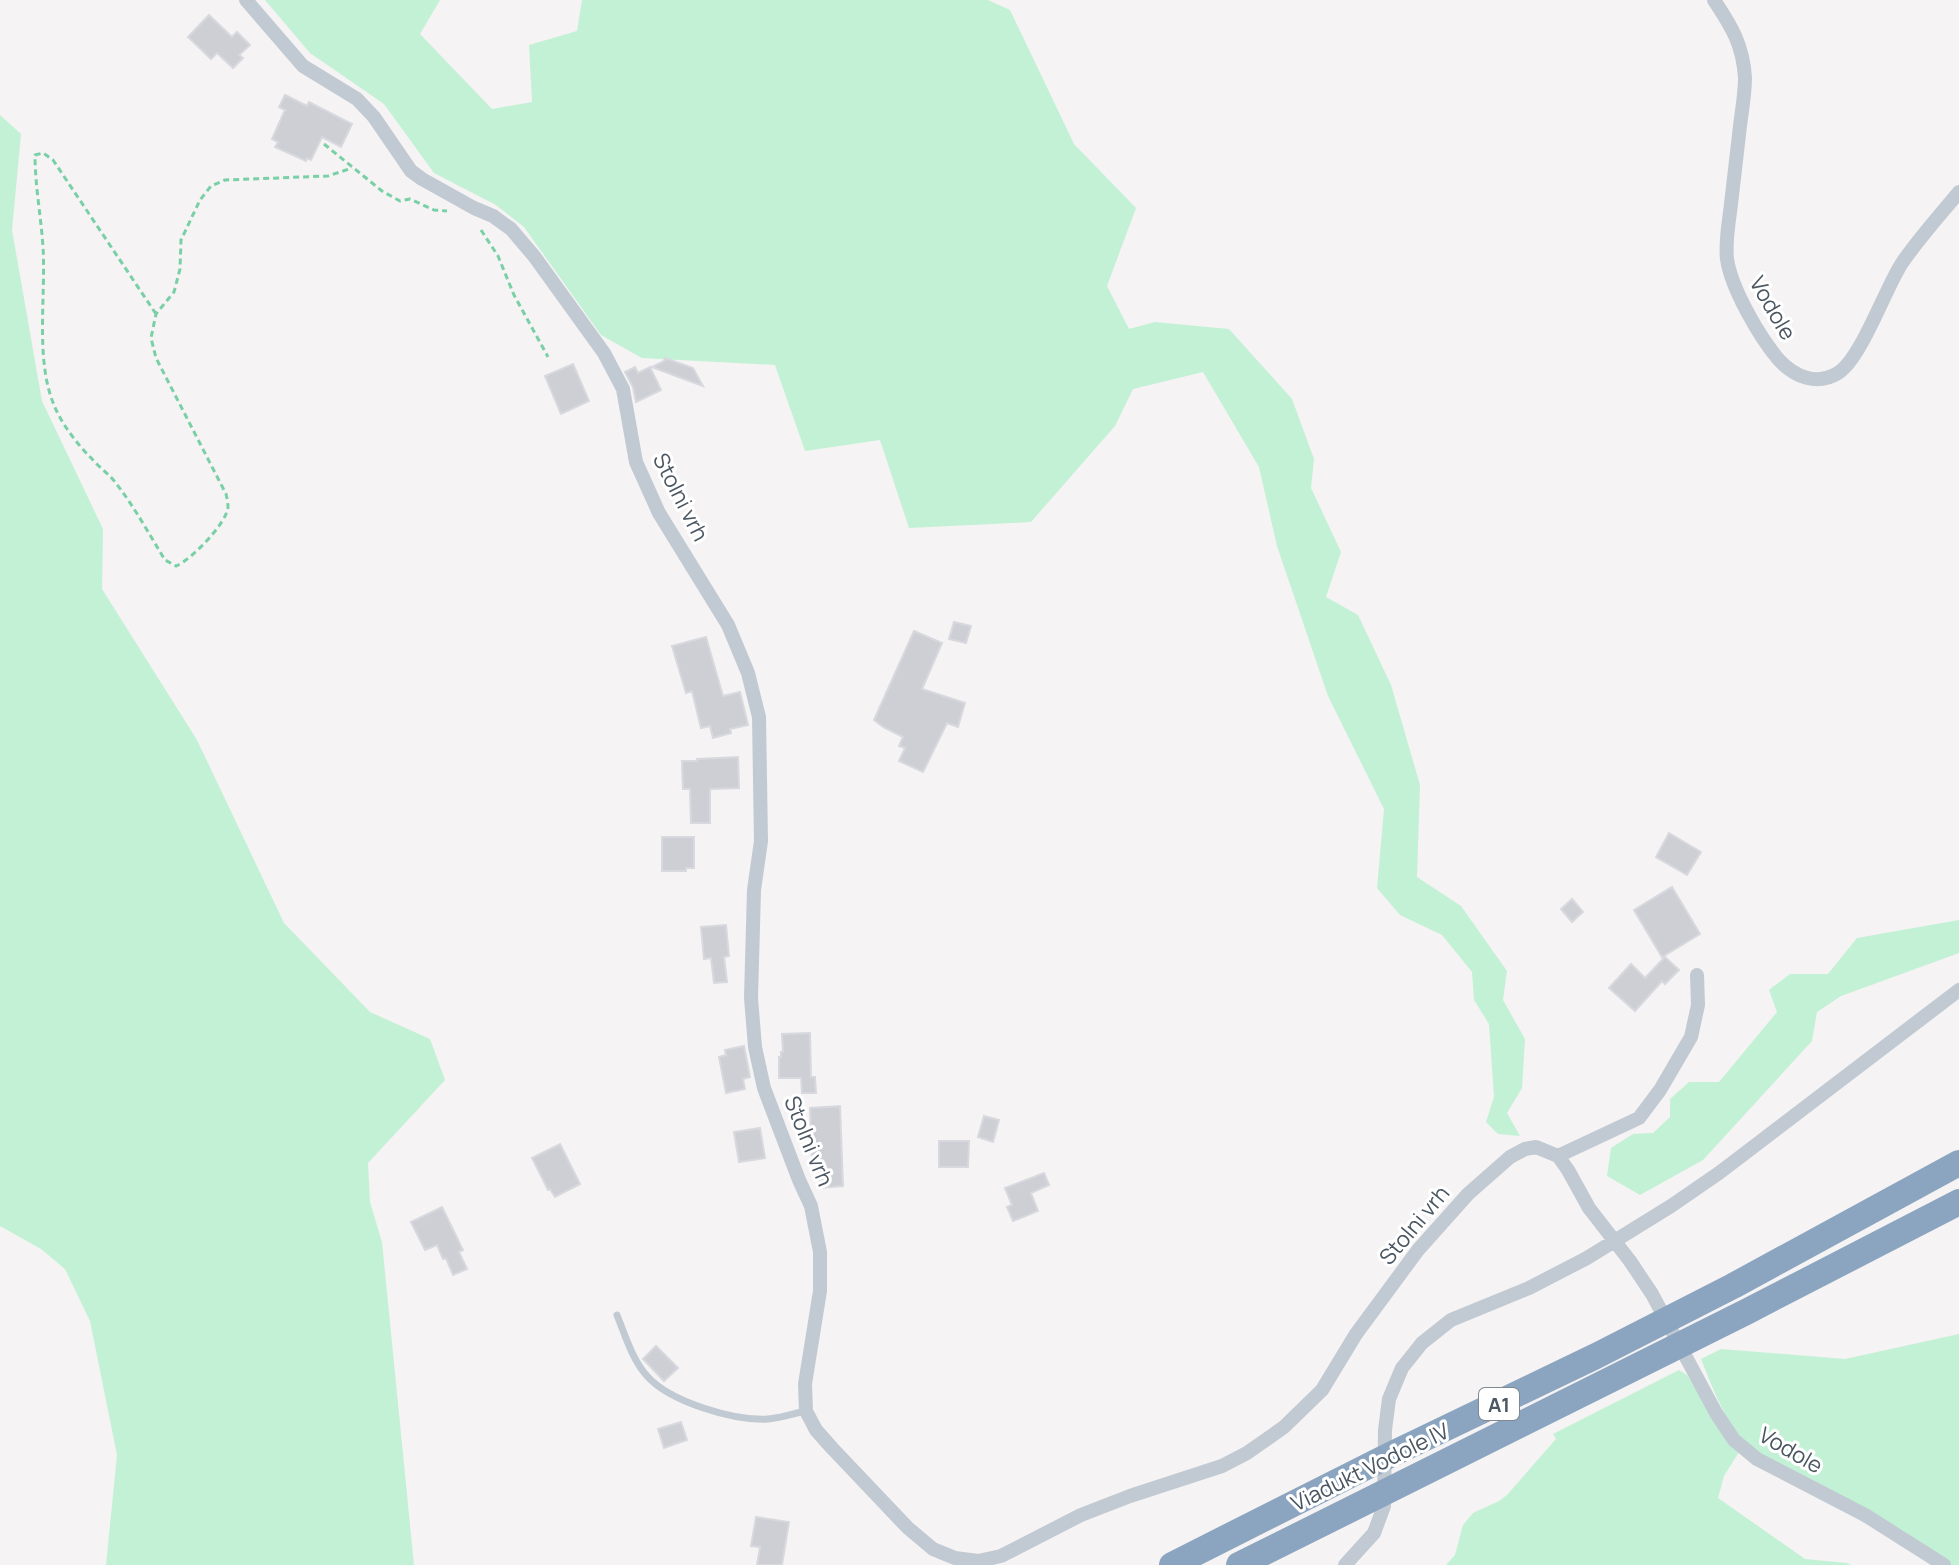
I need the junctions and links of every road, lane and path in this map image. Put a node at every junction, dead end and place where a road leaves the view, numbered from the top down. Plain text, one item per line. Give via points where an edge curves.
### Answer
1 (246, 0) edge
2 (1714, 0) edge
3 (324, 144) dead end
4 (352, 168) junction
5 (1959, 192) edge
6 (457, 213) dead end
7 (481, 228) dead end
8 (156, 314) junction
9 (548, 357) dead end
10 (1697, 975) dead end
11 (1959, 990) edge
12 (1558, 1156) junction
13 (1959, 1163) edge
14 (1959, 1202) edge
15 (1615, 1242) junction
16 (617, 1315) dead end
17 (806, 1411) junction
18 (1172, 1565) edge
19 (1239, 1565) edge
20 (1345, 1565) edge
21 (1944, 1565) edge

1 - 17 street, Stolni vrh via 303,66 357,99 411,171 511,229 560,290 623,389 636,462 659,513 728,625 748,673 759,717 760,760 761,841 751,998 755,1047 764,1088 811,1206 820,1252
2 - 5 street, Vodole via 1741,47 1745,80 1727,256 1732,280 1758,330 1790,372 1809,380 1822,378 1839,372 1855,356 1902,263
3 - 4 path
4 - 6 path via 400,201 410,199
4 - 8 path via 328,176 225,180 211,186 181,240 174,292
7 - 9 path
8 - 8 path via 151,338 156,358 226,494 228,509 216,529 176,566 165,560 115,482 74,437 45,378 35,155 43,153 53,160
10 - 12 street via 1691,1037 1639,1118
11 - 15 street via 1719,1173
12 - 15 street
12 - 17 street, Stolni vrh via 1536,1147 1525,1149 1468,1194 1418,1250 1322,1390 1262,1444 1222,1466 1081,1515 1001,1556 978,1561 933,1549 838,1455
13 - 18 highway, Viadukt Vodole IV / A1 via 1596,1356
14 - 19 highway, Viadukt Vodole IV / A1
15 - 20 street via 1529,1288 1451,1320 1422,1343 1402,1368 1389,1399 1384,1506 1374,1533
15 - 21 street, Vodole via 1652,1294 1734,1440 1757,1459 1865,1515
16 - 17 lane via 646,1375 665,1392 738,1416 767,1419

